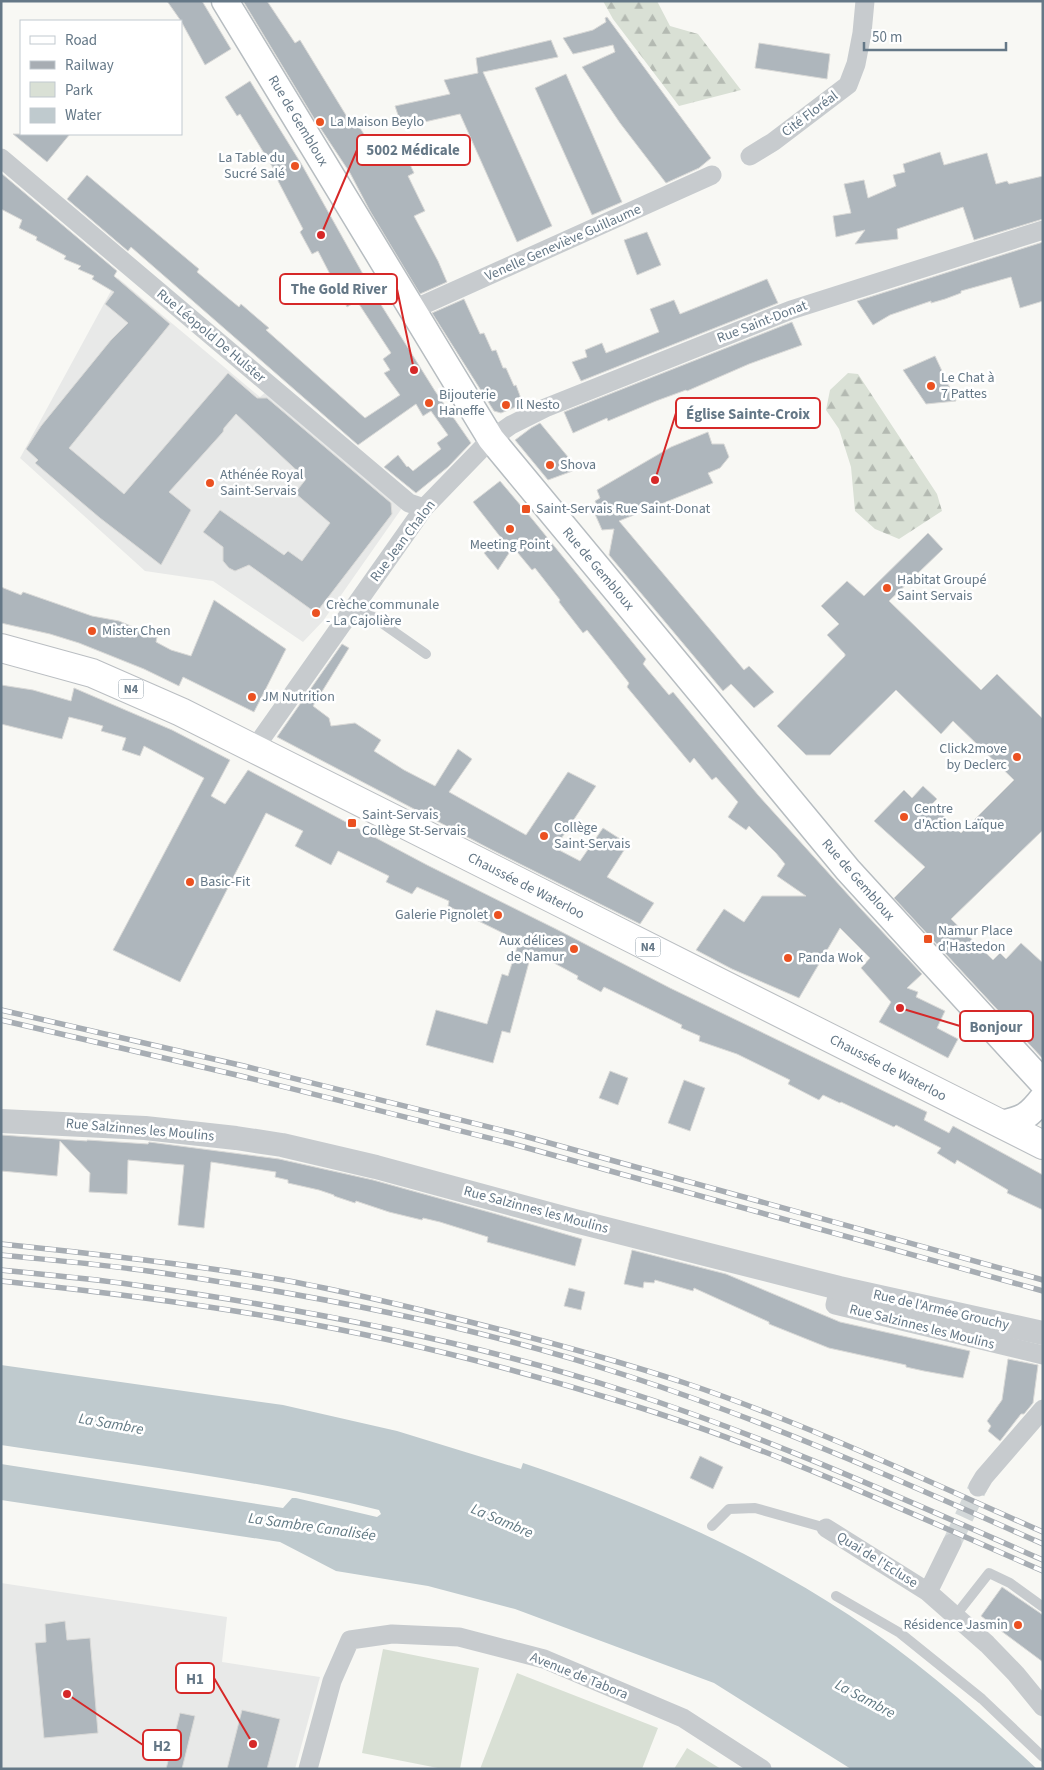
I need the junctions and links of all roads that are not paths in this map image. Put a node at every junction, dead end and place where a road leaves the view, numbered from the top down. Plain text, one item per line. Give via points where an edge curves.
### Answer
1 (225, 1) edge
2 (865, 1) edge
3 (750, 156) dead end
4 (1, 158) edge
5 (712, 175) dead end
6 (1043, 230) edge
7 (414, 309) junction
8 (491, 438) junction
9 (424, 508) junction
10 (356, 605) junction
11 (1, 648) edge
12 (426, 654) dead end
13 (254, 749) junction
14 (1043, 1083) edge
15 (1043, 1098) edge
16 (1, 1121) edge
17 (1002, 1124) junction
18 (1043, 1145) edge
19 (839, 1288) junction
20 (1043, 1333) edge
21 (1043, 1355) edge
22 (1043, 1409) edge
23 (978, 1487) tunnel mouth
24 (712, 1526) dead end
25 (826, 1528) joint
26 (952, 1543) tunnel mouth
27 (928, 1592) junction
28 (836, 1596) dead end
29 (1043, 1607) edge
30 (956, 1615) junction
31 (1043, 1707) edge
32 (1043, 1756) edge
33 (308, 1769) edge
34 (762, 1769) edge

1 - 7 main road, Rue de Gembloux
2 - 3 street, Cité Floréal via 856,64 848,85
4 - 9 street, Rue Léopold De Hulster via 409,503
5 - 7 street, Venelle Geneviève Guillaume
6 - 8 street, Rue Saint-Donat via 791,310 545,408
7 - 8 main road, Rue de Gembloux
8 - 9 street, Rue Jean Chalon
8 - 14 main road, Rue de Gembloux via 848,870
9 - 10 street, Rue Jean Chalon
10 - 12 lane
10 - 13 street, Rue Jean Chalon
11 - 13 main road, Chaussée de Waterloo / N4 via 120,684
13 - 17 main road, Chaussée de Waterloo / N4
15 - 17 main road via 1020,1120
16 - 19 street, Rue Salzinnes les Moulins via 145,1128 282,1146 376,1167
17 - 18 main road, Chaussée de Waterloo / N4
19 - 20 street, Rue de l'Armée Grouchy
19 - 21 street, Rue Salzinnes les Moulins via 835,1306
22 - 23 street
24 - 25 lane via 729,1509 755,1508
25 - 27 street, Quai de l'Ecluse
26 - 27 street, Quai de l'Ecluse
27 - 30 street, Quai de l'Ecluse
28 - 32 lane via 900,1632 982,1699
29 - 30 lane via 1010,1583 989,1573
30 - 31 street, Quai de l'Ecluse via 1016,1674
33 - 34 street, Avenue de Tabora via 332,1681 350,1640 392,1634 459,1637 544,1659 683,1718

